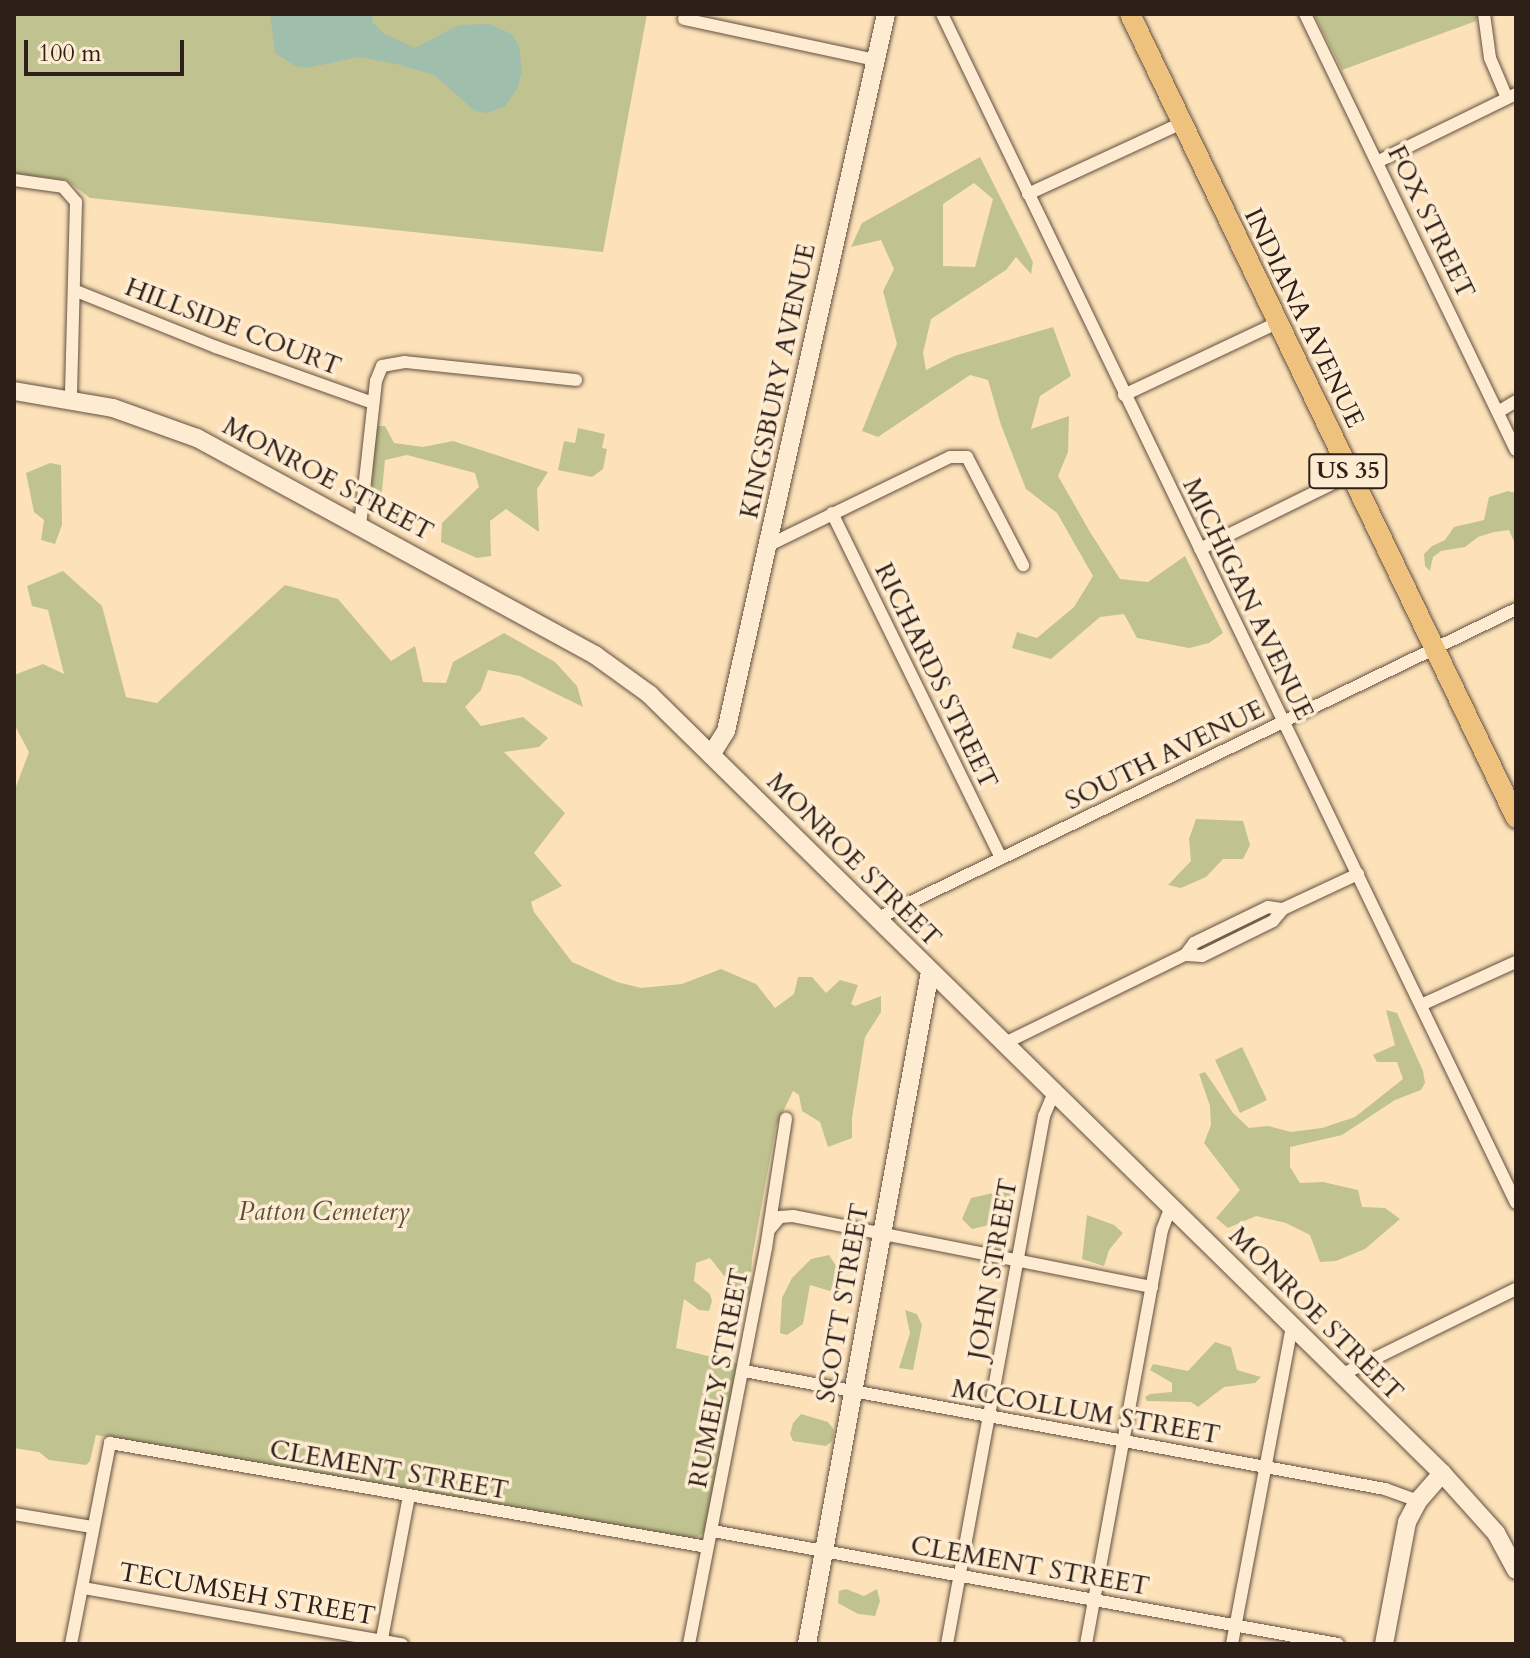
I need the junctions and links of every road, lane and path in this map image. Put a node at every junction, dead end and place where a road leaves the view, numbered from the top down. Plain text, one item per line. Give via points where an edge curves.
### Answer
1 (886, 14) edge
2 (942, 14) edge
3 (1130, 14) edge
4 (1305, 14) edge
5 (1484, 14) edge
6 (684, 19) dead end
7 (875, 60) junction
8 (1511, 96) edge
9 (1182, 123) junction
10 (1377, 162) junction
11 (14, 180) edge
12 (1028, 194) junction
13 (76, 291) junction
14 (1277, 323) junction
15 (576, 380) dead end
16 (14, 391) edge
17 (1124, 395) junction
18 (71, 399) junction
19 (1516, 401) edge
20 (373, 403) junction
21 (1498, 412) junction
22 (1516, 450) edge
23 (1350, 475) junction
24 (832, 513) junction
25 (360, 526) junction
26 (769, 545) junction
27 (1200, 549) junction
28 (1023, 565) dead end
29 (1516, 609) edge
30 (1434, 648) junction
31 (1284, 722) junction
32 (711, 755) junction
33 (1516, 818) edge
34 (1001, 858) junction
35 (1358, 874) junction
36 (876, 919) junction
37 (1516, 962) edge
38 (930, 972) junction
39 (1421, 1005) junction
40 (1003, 1044) junction
41 (1054, 1092) junction
42 (786, 1119) dead end
43 (1516, 1203) edge
44 (1171, 1207) junction
45 (770, 1229) junction
46 (882, 1234) junction
47 (1017, 1260) junction
48 (1152, 1287) junction
49 (1516, 1289) edge
50 (1292, 1327) junction
51 (744, 1371) junction
52 (1341, 1375) junction
53 (854, 1392) junction
54 (990, 1417) junction
55 (1124, 1442) junction
56 (1264, 1468) junction
57 (1442, 1473) junction
58 (409, 1496) junction
59 (1418, 1501) junction
60 (14, 1514) edge
61 (92, 1527) junction
62 (713, 1531) junction
63 (707, 1547) junction
64 (825, 1551) junction
65 (1516, 1570) edge
66 (959, 1575) junction
67 (83, 1588) junction
68 (1095, 1599) junction
69 (1235, 1626) junction
70 (381, 1642) edge
71 (71, 1644) edge
72 (402, 1644) edge
73 (689, 1644) edge
74 (807, 1644) edge
75 (947, 1644) edge
76 (1086, 1644) edge
77 (1232, 1644) edge
78 (1338, 1644) edge
79 (1384, 1644) edge

1 - 7 main road, KINGSBURY AVENUE
2 - 12 street, MICHIGAN AVENUE
3 - 9 main road, INDIANA AVENUE / US 35
4 - 10 street, FOX STREET
5 - 8 street via 1490,58
6 - 7 street
7 - 26 main road, KINGSBURY AVENUE
8 - 10 street
9 - 12 street
9 - 14 main road, INDIANA AVENUE / US 35
10 - 21 street, FOX STREET
11 - 13 street via 49,183 72,193
12 - 17 street, MICHIGAN AVENUE
13 - 18 street
13 - 20 street, HILLSIDE COURT
14 - 17 street
14 - 23 main road, INDIANA AVENUE / US 35
15 - 20 street via 394,362 380,369
16 - 18 main road, MONROE STREET
17 - 27 street, MICHIGAN AVENUE
18 - 25 main road, MONROE STREET via 197,438
19 - 21 street
20 - 25 street
21 - 22 street, FOX STREET
23 - 27 street
23 - 30 main road, INDIANA AVENUE / US 35
24 - 26 street
24 - 28 street via 950,457 967,457
24 - 34 street, RICHARDS STREET
25 - 32 main road, MONROE STREET via 618,670
26 - 32 main road, KINGSBURY AVENUE via 726,731
27 - 31 street, MICHIGAN AVENUE
29 - 30 street, SOUTH AVENUE
30 - 31 street, SOUTH AVENUE
30 - 33 main road, INDIANA AVENUE / US 35
31 - 34 street, SOUTH AVENUE
31 - 35 street, MICHIGAN AVENUE
32 - 36 main road, MONROE STREET
34 - 36 street, SOUTH AVENUE
35 - 39 street, MICHIGAN AVENUE
35 - 40 street via 1283,909 1268,907 1194,943 1185,955
36 - 38 main road, MONROE STREET
37 - 39 street
38 - 40 main road, MONROE STREET
38 - 46 main road, SCOTT STREET
39 - 43 street, MICHIGAN AVENUE
40 - 41 main road, MONROE STREET
41 - 44 main road, MONROE STREET
41 - 47 street, JOHN STREET via 1044,1116
42 - 45 street, RUMELY STREET
44 - 48 street
44 - 50 main road, MONROE STREET
45 - 46 street via 780,1217 793,1216
45 - 51 street, RUMELY STREET
46 - 47 street
46 - 53 main road, SCOTT STREET
47 - 48 street
47 - 54 street, JOHN STREET
48 - 55 street
49 - 52 street
50 - 52 main road, MONROE STREET
50 - 56 street
51 - 53 street, MCCOLLUM STREET
51 - 62 street, RUMELY STREET
52 - 57 main road, MONROE STREET
53 - 54 street, MCCOLLUM STREET
53 - 64 main road, SCOTT STREET
54 - 55 street, MCCOLLUM STREET
54 - 66 street, JOHN STREET
55 - 56 street, MCCOLLUM STREET
55 - 68 street
56 - 59 street, MCCOLLUM STREET via 1385,1489
56 - 69 street
57 - 59 main road
57 - 65 main road, MONROE STREET via 1496,1533
58 - 61 street, CLEMENT STREET via 110,1443
58 - 63 street, CLEMENT STREET
58 - 70 street
59 - 79 main road via 1404,1534
60 - 61 street
61 - 67 street
62 - 63 street, RUMELY STREET
62 - 64 street, CLEMENT STREET
63 - 73 street, RUMELY STREET
64 - 66 street, CLEMENT STREET
64 - 74 main road, SCOTT STREET
66 - 68 street, CLEMENT STREET
66 - 75 street, JOHN STREET
67 - 70 street, TECUMSEH STREET
67 - 71 street
68 - 69 street, CLEMENT STREET
68 - 76 street
69 - 77 street
69 - 78 street, CLEMENT STREET
70 - 72 street, TECUMSEH STREET

